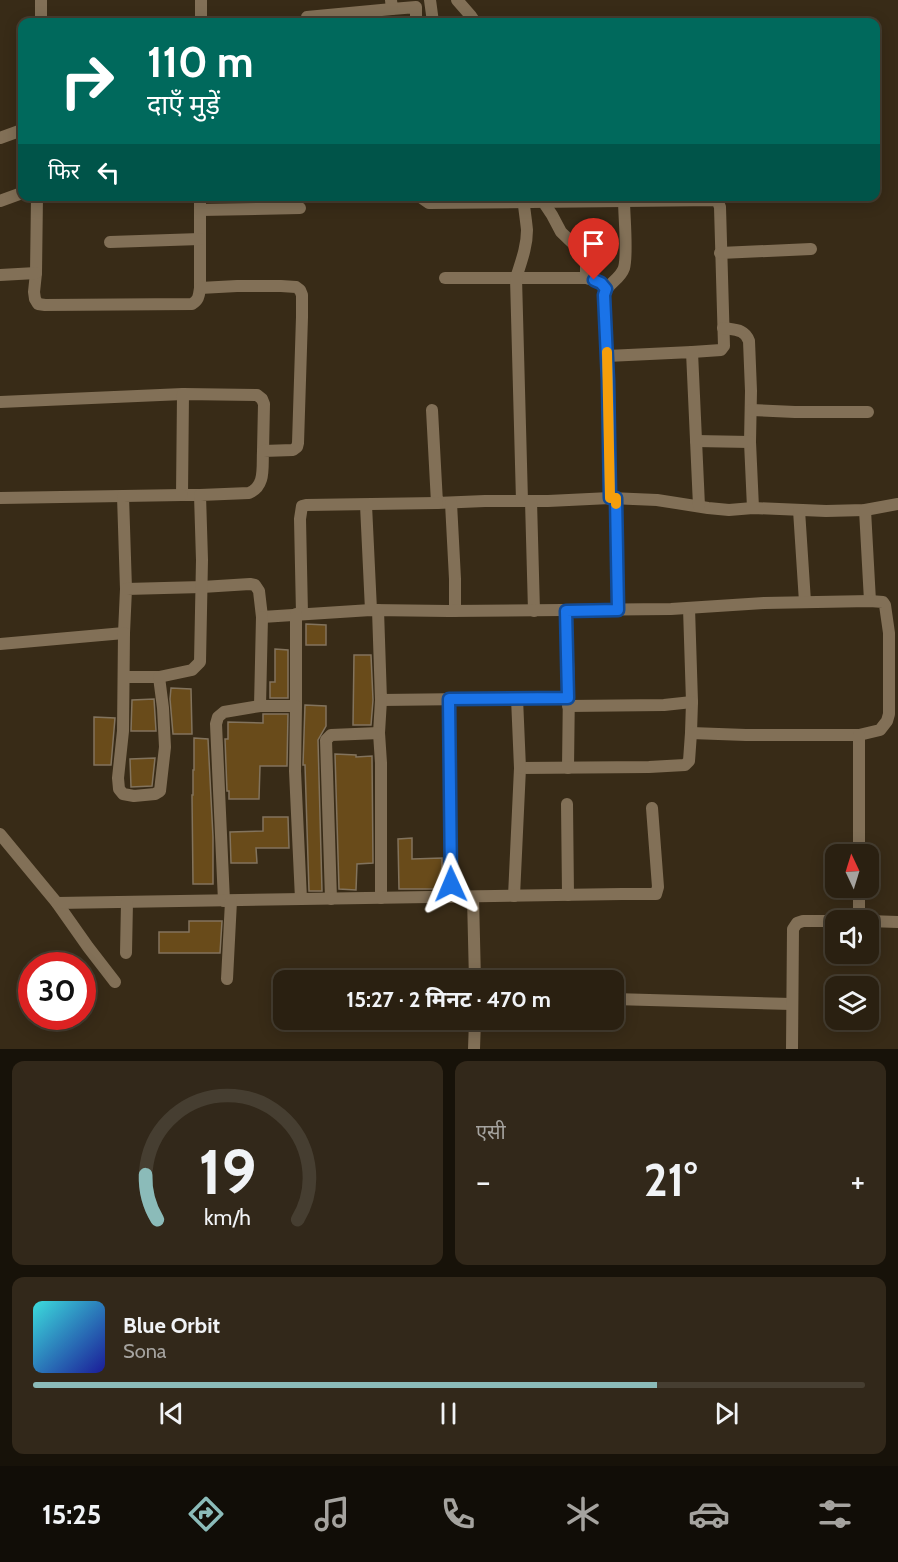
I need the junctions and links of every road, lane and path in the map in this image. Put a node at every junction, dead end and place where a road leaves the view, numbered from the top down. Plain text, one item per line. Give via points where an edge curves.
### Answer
1 (41, 0) edge
2 (201, 0) edge
3 (430, 0) edge
4 (458, 0) edge
5 (392, 4) edge
6 (41, 18) edge
7 (201, 18) edge
8 (307, 18) edge
9 (345, 18) edge
10 (416, 18) edge
11 (432, 18) edge
12 (472, 18) edge
13 (18, 131) edge
14 (0, 138) edge
15 (18, 195) edge
16 (0, 201) edge
17 (37, 201) edge
18 (200, 201) edge
19 (426, 201) edge
20 (476, 201) edge
21 (523, 201) edge
22 (543, 201) edge
23 (624, 201) edge
24 (717, 201) edge
25 (300, 208) dead end
26 (200, 210) junction
27 (200, 239) junction
28 (110, 242) dead end
29 (811, 249) dead end
30 (720, 253) junction
31 (36, 273) junction
32 (0, 275) edge
33 (445, 278) dead end
34 (516, 278) junction
35 (586, 278) junction
36 (200, 288) junction
37 (606, 289) junction
38 (723, 328) junction
39 (692, 352) junction
40 (607, 356) junction
41 (183, 394) junction
42 (0, 402) edge
43 (432, 410) dead end
44 (751, 410) junction
45 (868, 412) dead end
46 (696, 441) junction
47 (750, 442) junction
48 (263, 451) junction
49 (182, 495) junction
50 (200, 495) junction
51 (123, 496) junction
52 (0, 498) edge
53 (613, 498) junction
54 (527, 501) junction
55 (437, 503) junction
56 (452, 503) junction
57 (898, 504) edge
58 (366, 505) junction
59 (699, 506) junction
60 (753, 508) junction
61 (799, 510) junction
62 (865, 510) junction
63 (202, 587) junction
64 (126, 590) junction
65 (870, 601) junction
66 (805, 602) junction
67 (689, 608) junction
68 (375, 610) junction
69 (618, 610) junction
70 (455, 611) junction
71 (534, 611) junction
72 (566, 611) junction
73 (299, 614) junction
74 (262, 616) junction
75 (124, 633) junction
76 (0, 644) edge
77 (124, 677) junction
78 (159, 677) junction
79 (517, 698) junction
80 (449, 699) junction
81 (381, 700) junction
82 (568, 702) junction
83 (692, 702) junction
84 (260, 706) junction
85 (296, 706) junction
86 (379, 733) junction
87 (691, 733) junction
88 (859, 735) junction
89 (520, 768) junction
90 (568, 768) junction
91 (567, 804) dead end
92 (652, 808) dead end
93 (0, 834) edge
94 (859, 844) edge
95 (568, 895) junction
96 (514, 896) junction
97 (451, 897) junction
98 (473, 897) junction
99 (381, 898) junction
100 (301, 899) junction
101 (331, 899) junction
102 (228, 901) junction
103 (127, 902) junction
104 (57, 903) junction
105 (825, 921) edge
106 (879, 921) edge
107 (898, 922) edge
108 (126, 953) dead end
109 (475, 970) edge
110 (227, 979) dead end
111 (116, 982) dead end
112 (624, 999) edge
113 (792, 1004) junction
114 (475, 1030) edge
115 (474, 1049) edge
116 (792, 1049) edge

1 - 6 street
2 - 7 street
3 - 11 street
4 - 12 street
5 - 9 street
5 - 10 street via 416,7
8 - 9 street
13 - 14 street
15 - 16 street
17 - 31 street
18 - 26 street
19 - 20 street
21 - 34 street via 526,243
22 - 35 street via 561,232 583,254
23 - 37 street via 624,270
24 - 30 street
25 - 26 street
26 - 27 street
27 - 28 street
27 - 36 street
29 - 30 street
30 - 38 street
31 - 32 street
31 - 36 street via 35,300 45,305 192,304
33 - 34 street
34 - 35 street
34 - 54 street
35 - 37 street
36 - 48 street via 296,287 302,295 298,443 293,450
37 - 40 street
38 - 39 street via 721,350
38 - 44 street via 747,335
39 - 40 street
39 - 46 street
40 - 53 street
41 - 42 street
41 - 48 street via 257,395 264,404
41 - 49 street
43 - 55 street
44 - 45 street
44 - 47 street
46 - 47 street
46 - 59 street
47 - 60 street
48 - 50 street via 261,485 257,490
49 - 50 street
49 - 51 street
50 - 63 street
51 - 52 street
51 - 64 street
53 - 54 street
53 - 59 street
53 - 69 street
54 - 56 street
54 - 71 street
55 - 56 street
55 - 58 street
56 - 70 street
57 - 62 street
58 - 68 street
58 - 73 street via 302,506
59 - 60 street
60 - 61 street
61 - 62 street
61 - 66 street
62 - 65 street
63 - 64 street
63 - 74 street via 255,585
63 - 78 street via 200,662 192,670
64 - 75 street
65 - 66 street
65 - 88 street via 883,602 887,609 889,714 879,730
66 - 67 street
67 - 69 street
67 - 83 street
68 - 70 street
68 - 73 street
68 - 81 street
69 - 72 street
70 - 71 street
71 - 72 street
72 - 82 street
73 - 74 street
73 - 85 street
74 - 84 street
75 - 76 street
75 - 77 street
77 - 78 street
77 - 78 street via 118,778 123,794 134,795 160,791 165,747
79 - 80 street
79 - 82 street
79 - 89 street
80 - 81 street
80 - 97 street
81 - 86 street
82 - 83 street
82 - 90 street
83 - 87 street
84 - 85 street
84 - 102 street via 224,712 216,724
85 - 100 street
86 - 99 street
86 - 101 street via 331,735 326,740
87 - 88 street
87 - 90 street via 689,761 685,765
88 - 94 street
89 - 90 street
89 - 96 street
91 - 95 street
92 - 95 street via 656,894
93 - 104 street
95 - 96 street
96 - 98 street
97 - 98 street
97 - 99 street
98 - 109 street
99 - 101 street
100 - 101 street
100 - 102 street
102 - 103 street
102 - 110 street
103 - 104 street
103 - 108 street
104 - 111 street
105 - 113 street via 803,921 793,929
106 - 107 street
112 - 113 street
113 - 116 street
114 - 115 street

